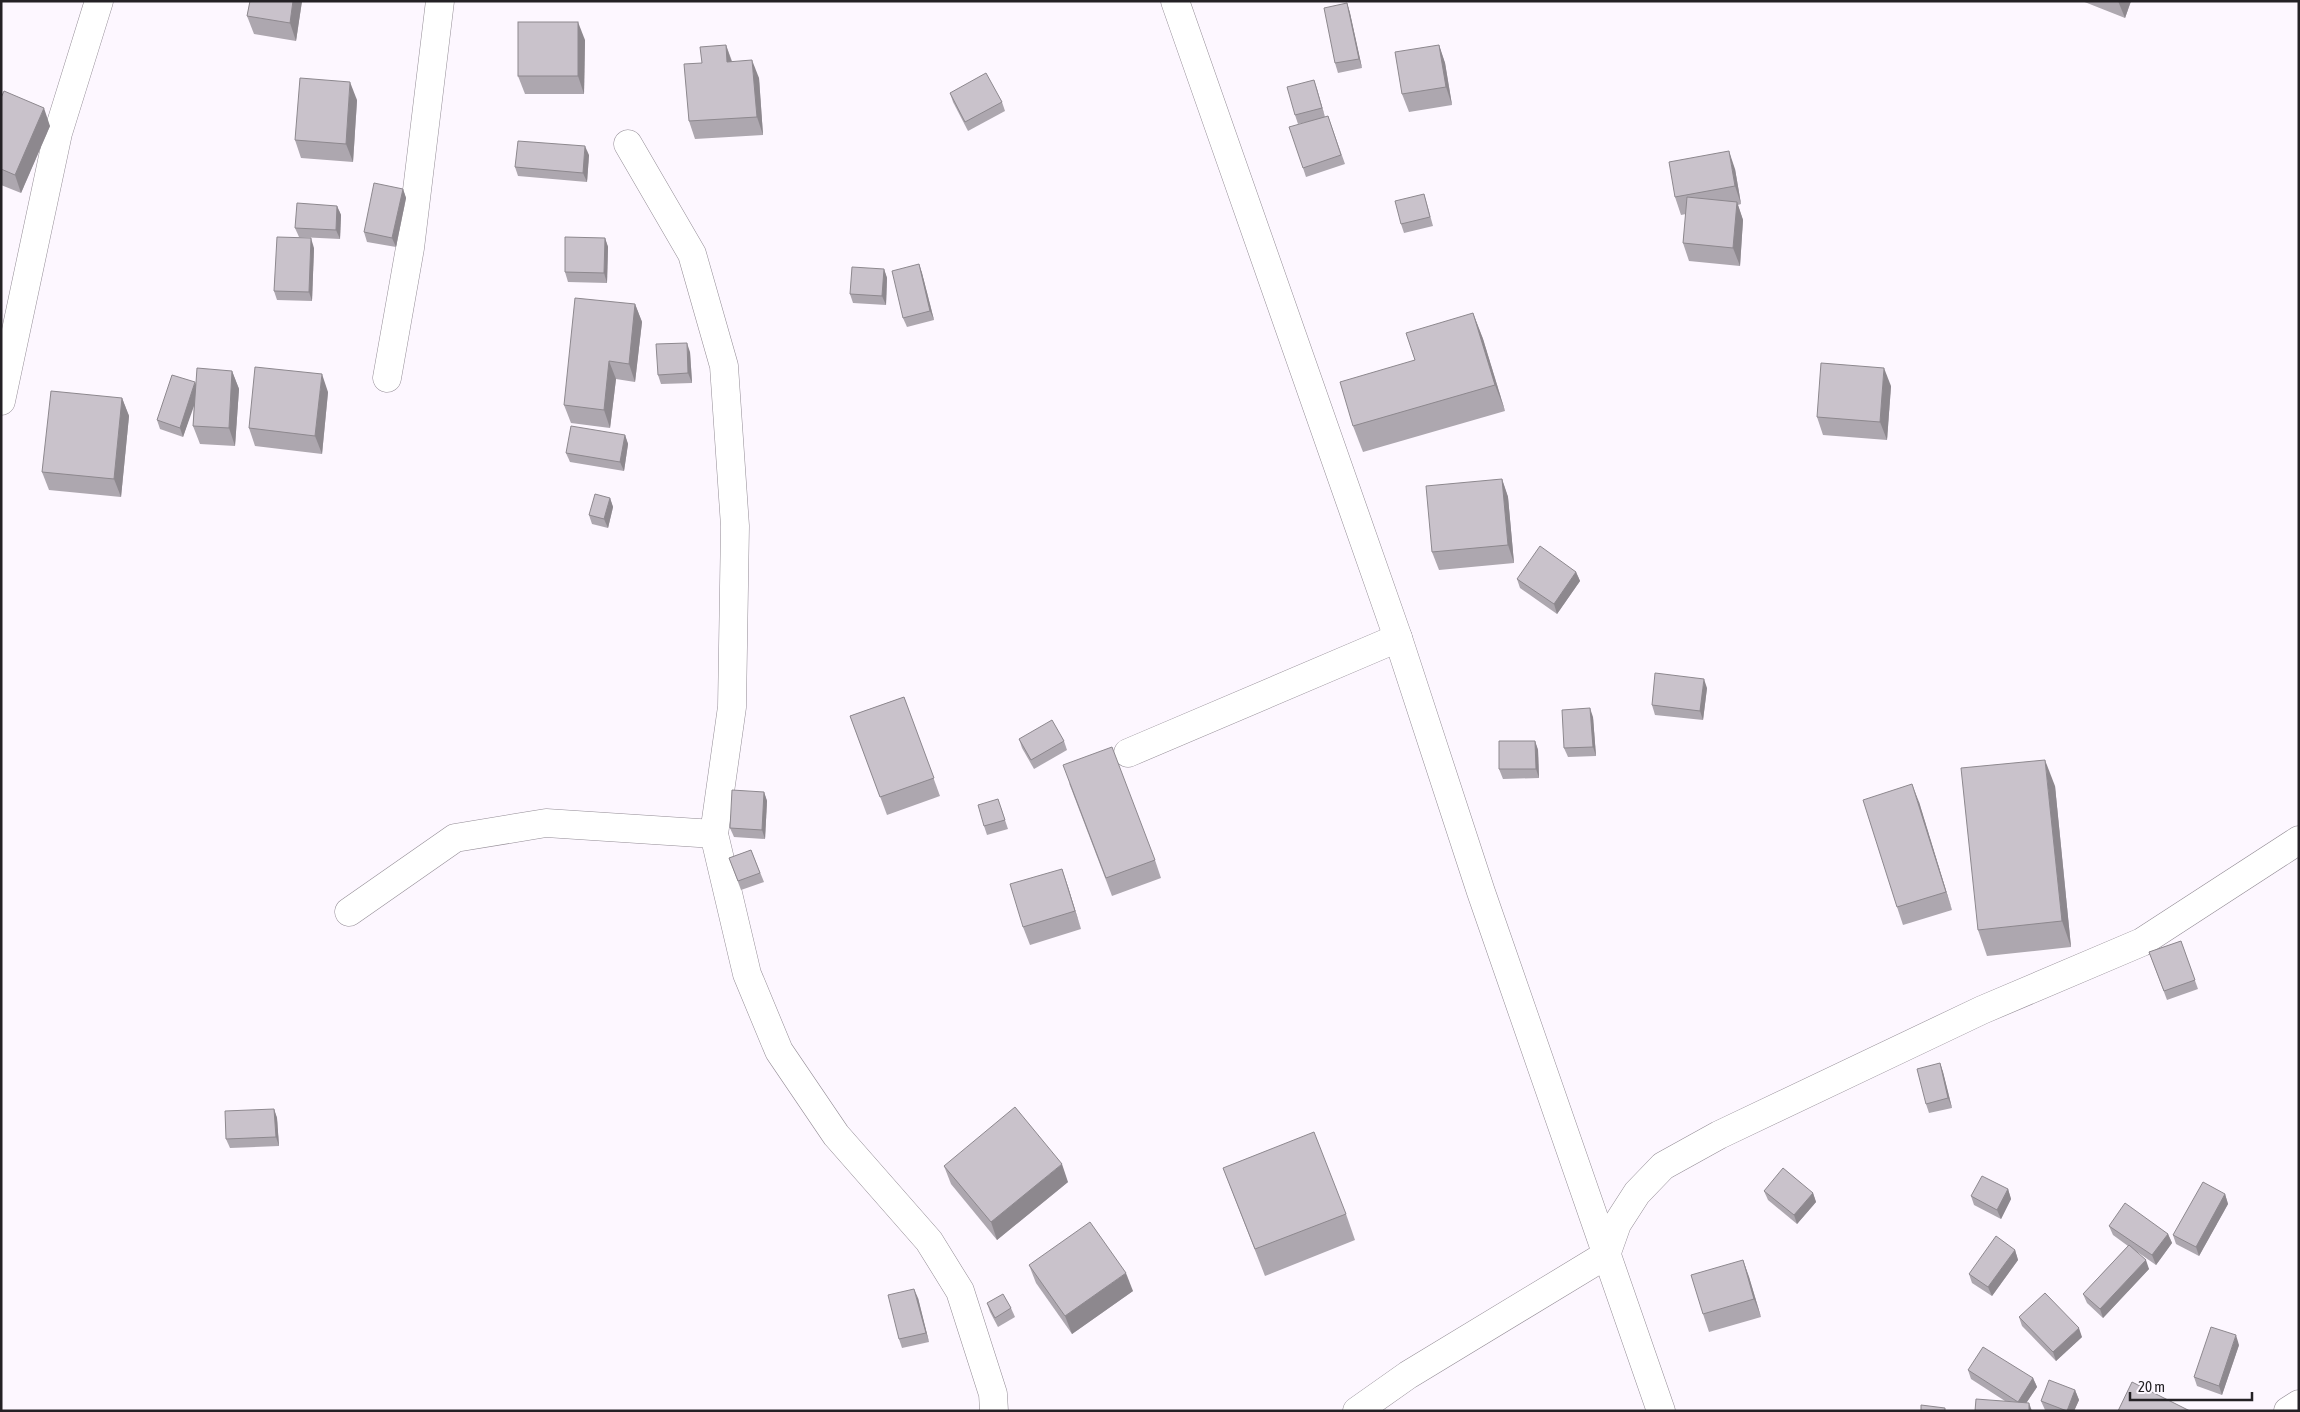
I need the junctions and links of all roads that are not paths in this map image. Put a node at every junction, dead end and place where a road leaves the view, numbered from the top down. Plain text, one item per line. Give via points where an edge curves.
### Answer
1 (99, 1) edge
2 (440, 1) edge
3 (1174, 1) edge
4 (628, 144) dead end
5 (387, 378) dead end
6 (1, 400) edge
7 (1398, 638) junction
8 (1128, 753) dead end
9 (714, 834) junction
10 (2299, 840) edge
11 (349, 912) dead end
12 (1606, 1255) junction
13 (2299, 1404) edge
14 (994, 1411) edge
15 (1357, 1411) edge
16 (1661, 1411) edge
17 (2288, 1411) edge

1 - 6 street via 58,133
2 - 5 street via 410,248
3 - 7 street
4 - 9 street via 692,254 724,366 735,526 732,707
7 - 8 street
7 - 12 street
9 - 11 street via 546,823 455,838
9 - 14 street via 747,974 780,1051 836,1135 929,1241 960,1291 993,1394
10 - 12 street via 2142,942 1982,1010 1720,1135 1663,1166 1637,1193 1617,1224
12 - 15 street via 1408,1374
12 - 16 street
13 - 17 street

